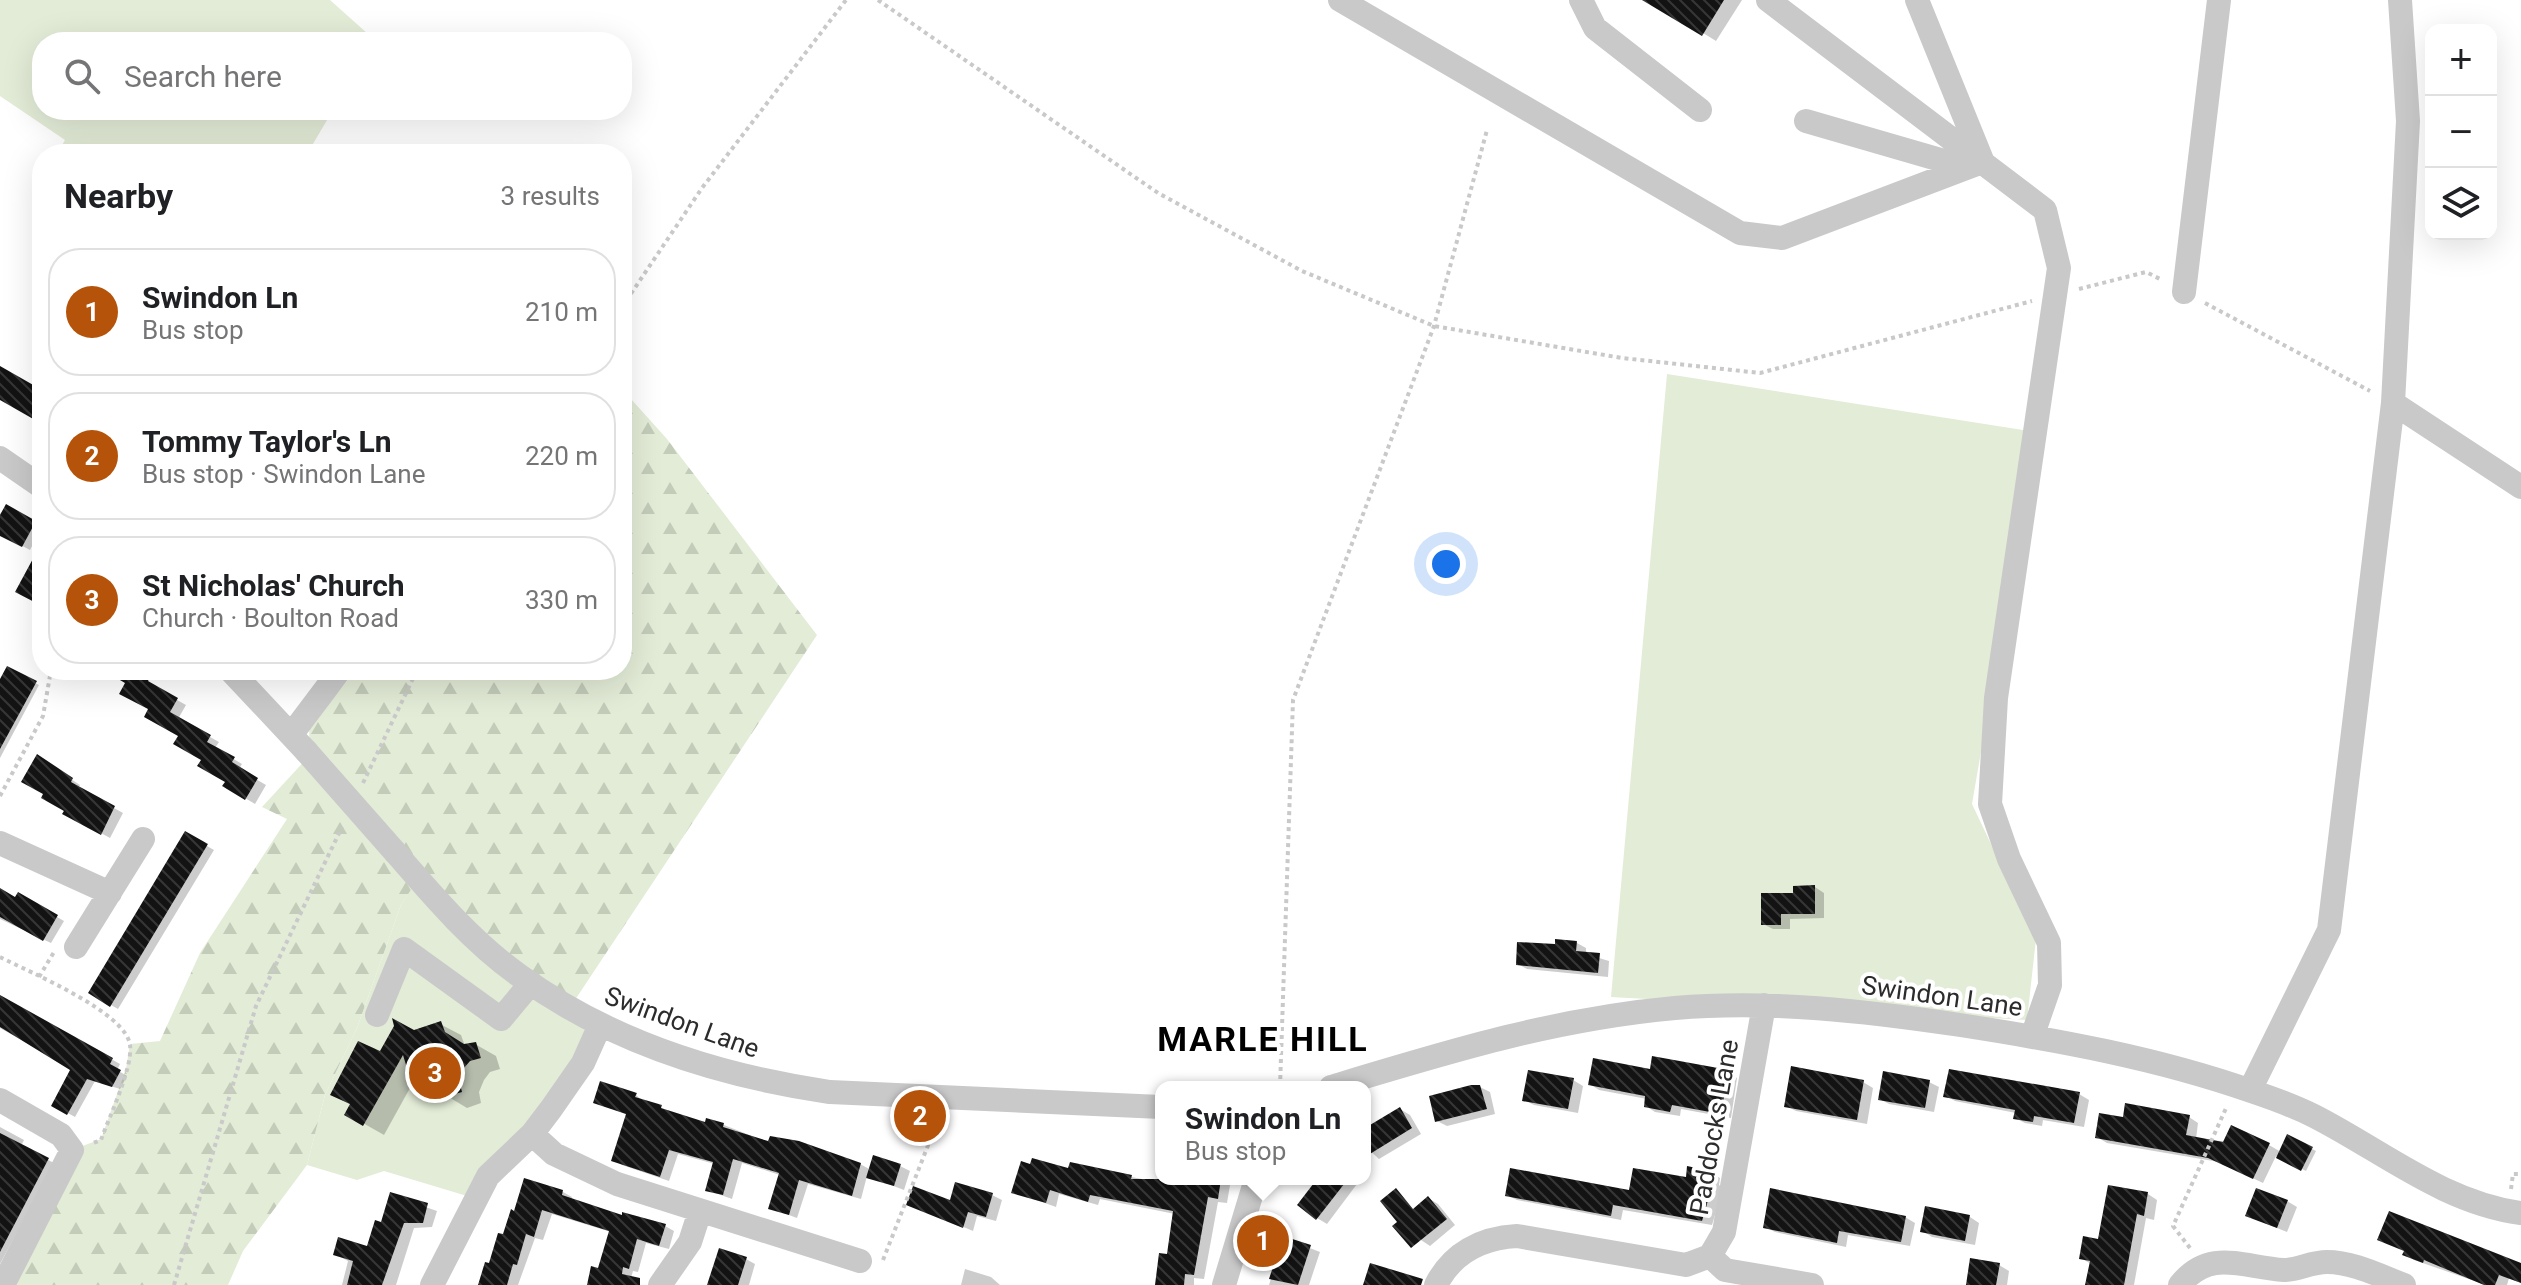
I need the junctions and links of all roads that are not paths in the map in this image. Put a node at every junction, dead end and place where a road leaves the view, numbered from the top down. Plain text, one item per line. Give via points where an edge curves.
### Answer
1 (1340, 0) edge
2 (1581, 0) edge
3 (1768, 0) edge
4 (1917, 0) edge
5 (2219, 0) edge
6 (2400, 0) edge
7 (1700, 110) dead end
8 (1806, 121) dead end
9 (1982, 162) junction
10 (2184, 292) road end
11 (2393, 403) junction
12 (0, 458) edge
13 (32, 480) edge
14 (2521, 487) edge
15 (239, 680) edge
16 (334, 680) edge
17 (298, 743) junction
18 (143, 839) dead end
19 (0, 843) edge
20 (110, 893) junction
21 (76, 947) dead end
22 (531, 983) junction
23 (1764, 1005) junction
24 (377, 1015) dead end
25 (600, 1025) junction
26 (2032, 1037) junction
27 (1351, 1081) edge
28 (2243, 1088) junction
29 (0, 1100) edge
30 (1155, 1107) edge
31 (532, 1134) junction
32 (1254, 1185) edge
33 (700, 1211) junction
34 (2521, 1213) edge
35 (1710, 1256) junction
36 (870, 1264) road end
37 (3, 1285) edge
38 (432, 1285) edge
39 (660, 1285) edge
40 (1224, 1285) edge
41 (1436, 1285) edge
42 (1812, 1285) edge
43 (2180, 1285) edge
44 (2404, 1285) edge

1 - 9 street via 1740,233 1782,238
2 - 7 street via 1595,28
3 - 9 street
4 - 9 street
5 - 10 street
6 - 11 street via 2408,121
8 - 9 street via 1951,163
9 - 26 street via 2045,210 2059,268 1996,698 1990,804 2049,943 2050,985
11 - 14 street
11 - 28 street via 2329,930
12 - 13 street
15 - 17 street, Swindon Lane
16 - 17 street
17 - 22 street, Swindon Lane, bridge via 485,948
18 - 20 street
19 - 20 street
20 - 21 street
22 - 24 street via 501,1019 404,949
22 - 25 street, Swindon Lane
23 - 26 street, Swindon Lane
23 - 27 street, Swindon Lane via 1675,1008 1509,1034
23 - 35 street, Paddocks Lane via 1724,1232
25 - 30 street, Swindon Lane via 695,1062 784,1085 945,1100
25 - 31 street via 583,1063
26 - 28 street, Swindon Lane via 2186,1070
28 - 34 street, Swindon Lane via 2314,1115 2417,1176 2481,1204
29 - 37 street via 61,1135 72,1150
31 - 33 street via 581,1170
31 - 38 street via 488,1176
32 - 40 street
33 - 36 street
33 - 39 street via 690,1242
35 - 41 street via 1686,1265 1501,1237 1459,1255
35 - 42 street via 1725,1270
43 - 44 street via 2205,1265 2228,1260 2289,1270 2328,1262

